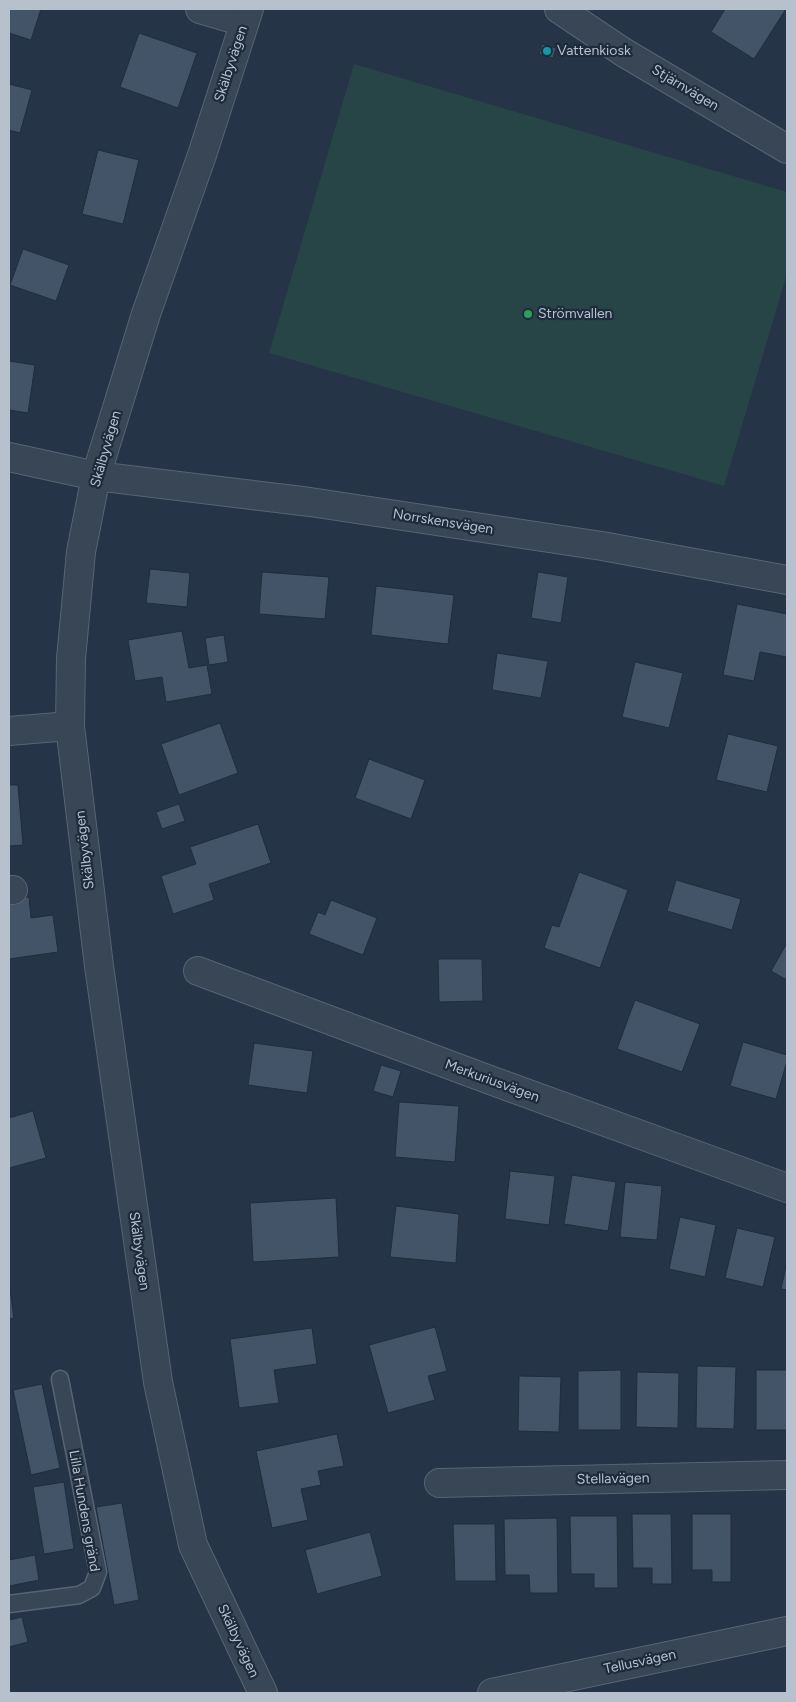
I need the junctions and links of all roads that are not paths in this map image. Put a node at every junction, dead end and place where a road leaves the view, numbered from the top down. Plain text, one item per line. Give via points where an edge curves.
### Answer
1 (200, 9) edge
2 (559, 9) edge
3 (247, 16) edge
4 (787, 149) edge
5 (9, 457) edge
6 (96, 476) junction
7 (787, 580) edge
8 (70, 726) junction
9 (9, 731) edge
10 (198, 971) dead end
11 (787, 1188) edge
12 (60, 1378) dead end
13 (787, 1475) edge
14 (439, 1483) dead end
15 (9, 1604) edge
16 (787, 1630) edge
17 (263, 1693) edge
18 (492, 1693) edge

1 - 3 street
2 - 4 street, Stjärnvägen via 620,59
3 - 6 street, Skälbyvägen via 146,314
5 - 6 street, Norrskensvägen
6 - 7 street, Norrskensvägen via 310,502 602,546
6 - 8 street, Skälbyvägen via 81,552 71,659
8 - 9 street
8 - 17 street, Skälbyvägen via 99,966 158,1382 193,1545
10 - 11 street, Merkuriusvägen
12 - 15 lane, Lilla Hundens gränd via 98,1572 92,1588 79,1595
13 - 14 street, Stellavägen
16 - 18 street, Tellusvägen

